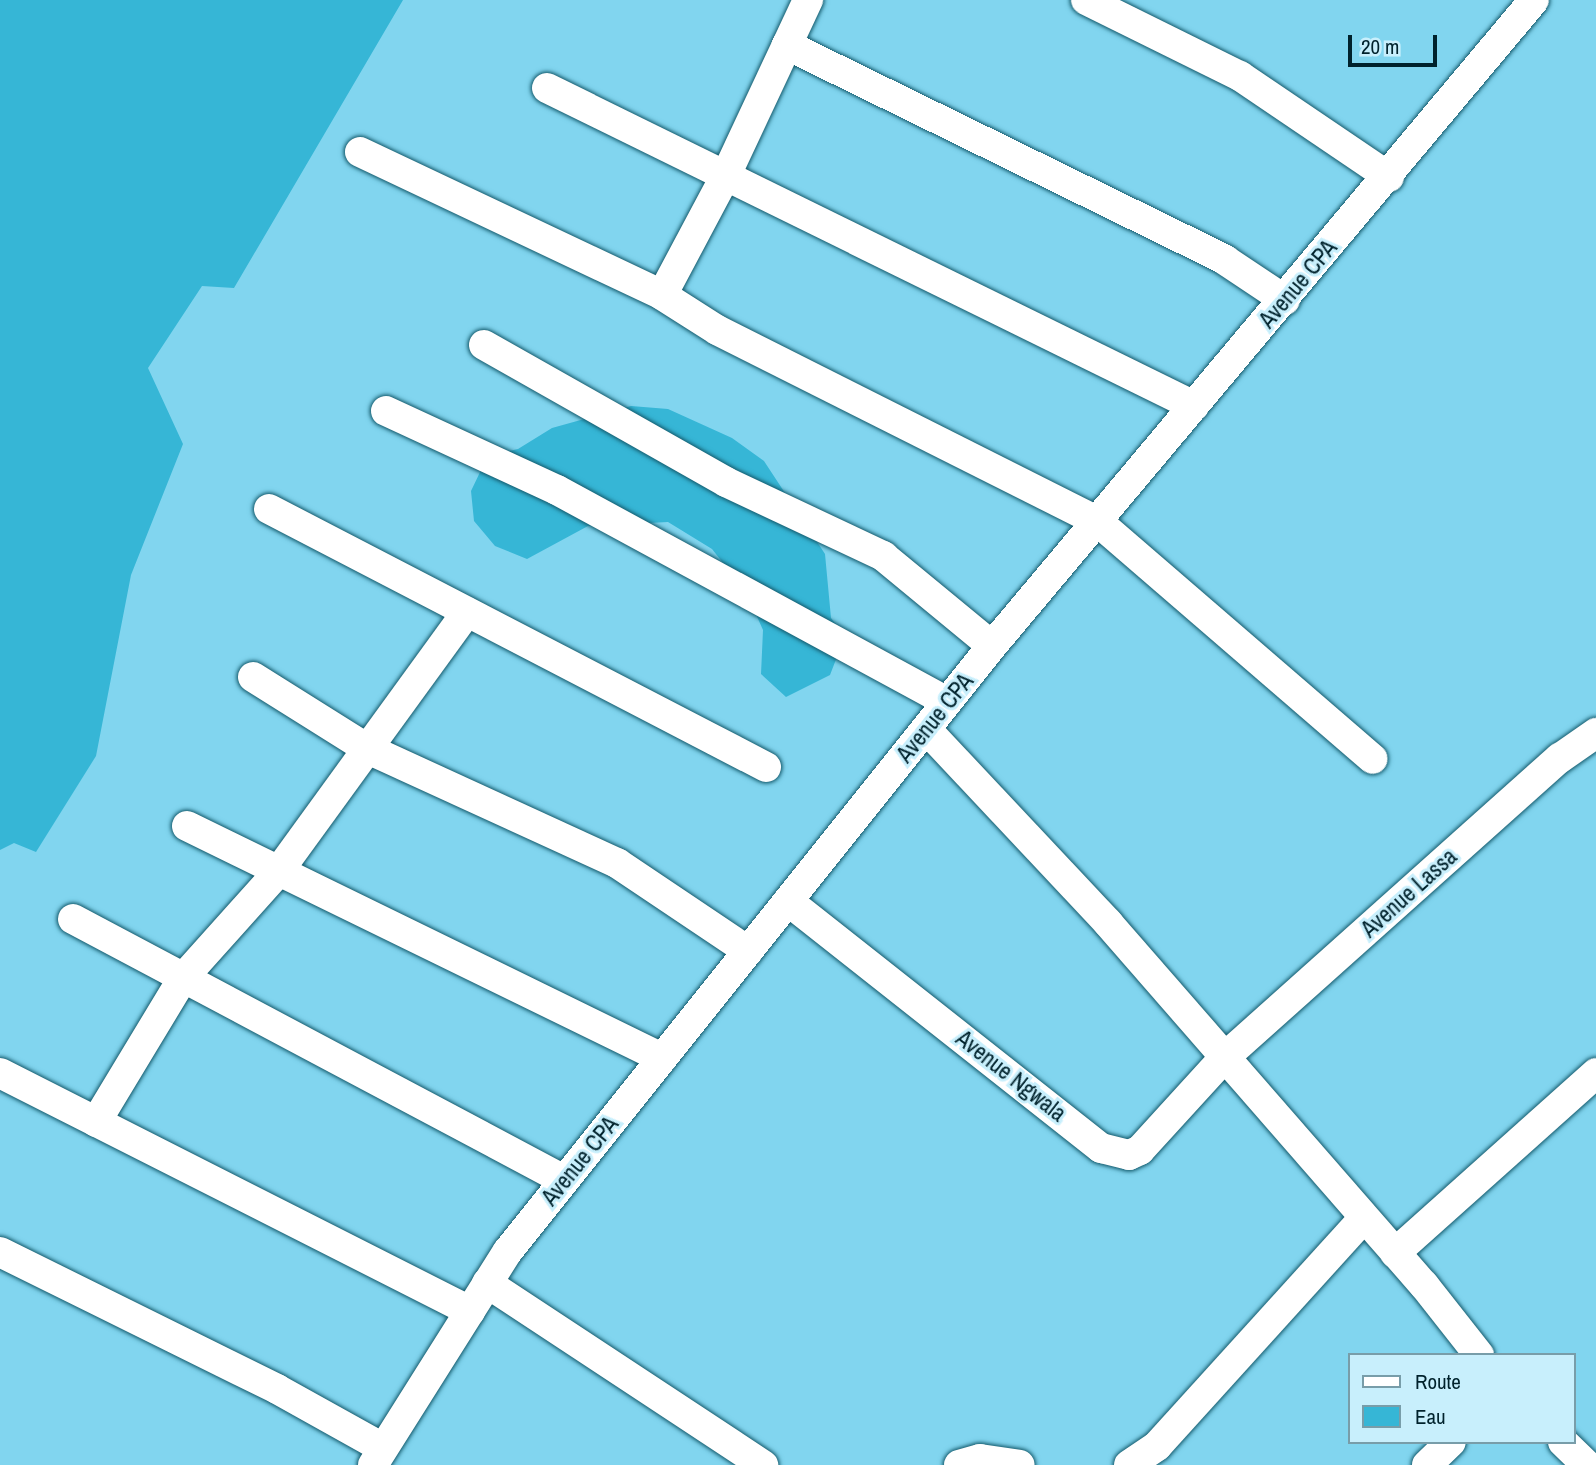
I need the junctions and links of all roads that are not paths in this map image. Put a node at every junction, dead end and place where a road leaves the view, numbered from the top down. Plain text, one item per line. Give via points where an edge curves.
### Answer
1 (808, 0) edge
2 (1086, 0) edge
3 (1534, 0) edge
4 (787, 45) junction
5 (547, 88) dead end
6 (360, 152) dead end
7 (727, 173) junction
8 (1389, 177) junction
9 (662, 295) junction
10 (1285, 300) junction
11 (484, 345) dead end
12 (1194, 406) junction
13 (386, 411) dead end
14 (269, 509) dead end
15 (1097, 521) junction
16 (467, 612) junction
17 (992, 646) junction
18 (253, 677) dead end
19 (947, 702) junction
20 (926, 729) junction
21 (1596, 733) edge
22 (368, 748) junction
23 (1373, 760) dead end
24 (766, 767) dead end
25 (187, 826) dead end
26 (278, 872) junction
27 (788, 901) junction
28 (74, 919) dead end
29 (748, 951) junction
30 (183, 978) junction
31 (1224, 1056) junction
32 (662, 1059) junction
33 (0, 1073) edge
34 (1596, 1073) edge
35 (96, 1122) junction
36 (564, 1180) junction
37 (1363, 1219) junction
38 (0, 1252) edge
39 (1395, 1253) junction
40 (487, 1283) junction
41 (470, 1311) junction
42 (1477, 1353) edge
43 (1449, 1444) edge
44 (1565, 1444) edge
45 (378, 1457) edge
46 (763, 1465) edge
47 (959, 1465) edge
48 (1020, 1465) edge
49 (1129, 1465) edge
50 (1427, 1465) edge
51 (1587, 1465) edge

1 - 4 street
2 - 8 street via 1240,76
3 - 8 street, Avenue CPA
4 - 7 street
4 - 10 street via 1225,260
5 - 7 street
6 - 9 street
7 - 9 street
7 - 12 street
8 - 10 street, Avenue CPA
9 - 15 street via 718,330
10 - 12 street, Avenue CPA
11 - 17 street via 726,482 883,556
12 - 15 street, Avenue CPA
13 - 19 street via 557,490
14 - 16 street
15 - 17 street, Avenue CPA
15 - 23 street
16 - 22 street
16 - 24 street
17 - 19 street, Avenue CPA
18 - 22 street
19 - 20 street, Avenue CPA
20 - 27 street, Avenue CPA
20 - 31 street via 1108,923
21 - 31 street, Avenue Lassa via 1560,758
22 - 26 street
22 - 29 street via 617,863
25 - 26 street
26 - 30 street
26 - 32 street
27 - 29 street, Avenue CPA
27 - 31 street, Avenue Ngwala via 1116,1155 1140,1150
28 - 30 street
29 - 32 street, Avenue CPA
30 - 35 street
30 - 36 street
31 - 37 street
32 - 36 street, Avenue CPA
33 - 35 street
34 - 39 street
35 - 41 street
36 - 40 street, Avenue CPA
37 - 39 street
37 - 49 street via 1157,1446
38 - 45 street via 277,1389
39 - 42 street
40 - 41 street, Avenue CPA
40 - 46 street
41 - 45 street, Avenue CPA
43 - 50 street
44 - 51 street
47 - 48 street via 980,1459

